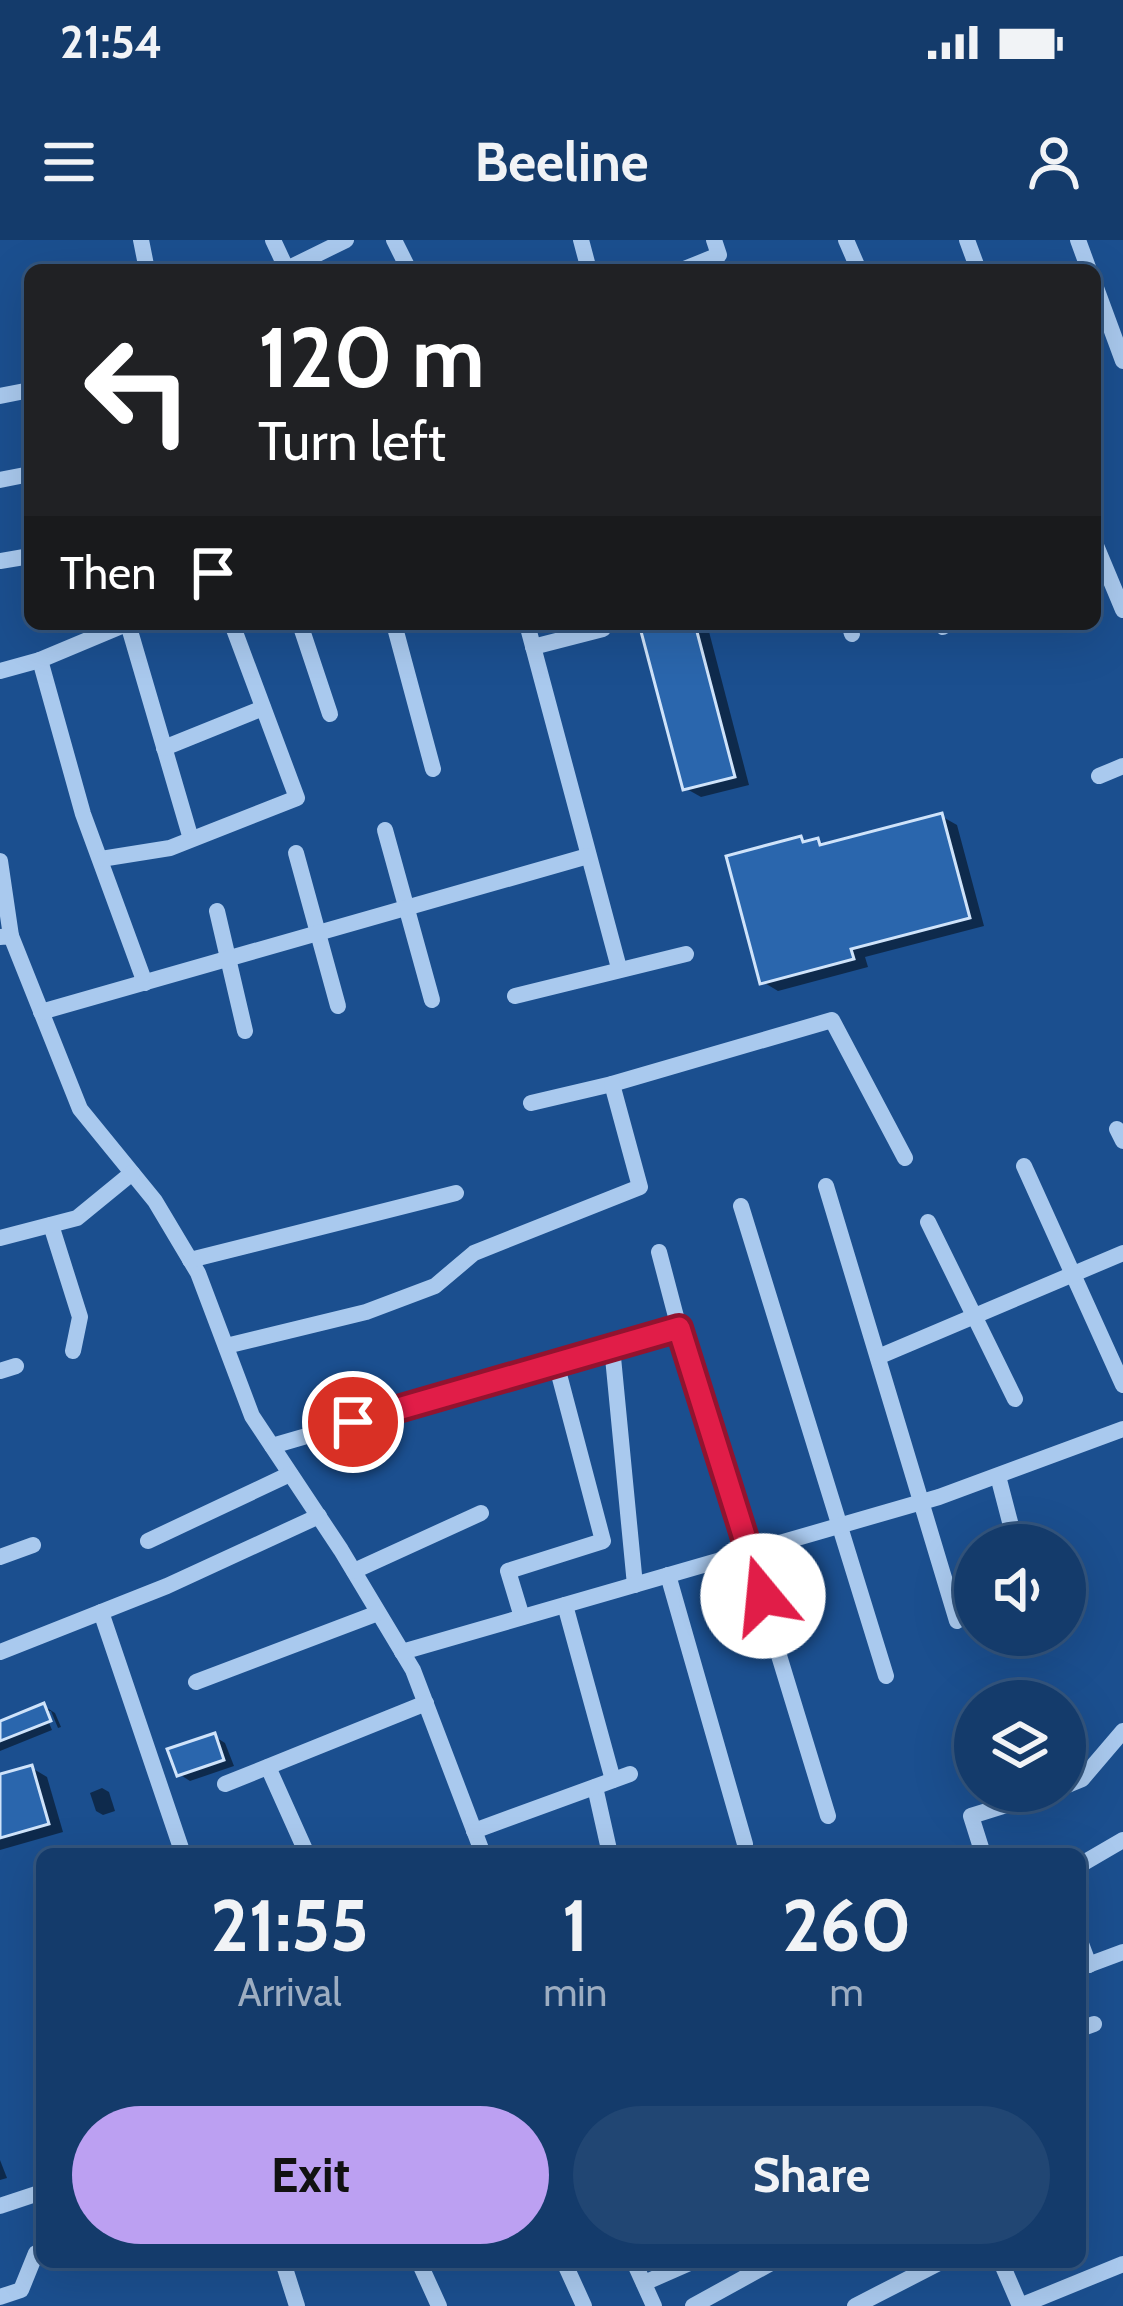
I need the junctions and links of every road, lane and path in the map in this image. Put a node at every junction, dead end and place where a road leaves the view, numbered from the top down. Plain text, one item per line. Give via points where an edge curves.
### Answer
1 (346, 240) edge
2 (714, 240) edge
3 (299, 264) edge
4 (696, 264) edge
5 (1101, 297) edge
6 (1118, 330) edge
7 (1123, 361) edge
8 (1101, 557) edge
9 (1123, 610) edge
10 (112, 630) edge
11 (129, 630) edge
12 (234, 630) edge
13 (302, 630) edge
14 (396, 630) edge
15 (529, 630) edge
16 (599, 630) edge
17 (533, 647) junction
18 (40, 660) junction
19 (0, 671) edge
20 (263, 708) junction
21 (330, 713) dead end
22 (164, 748) junction
23 (1123, 766) edge
24 (433, 769) dead end
25 (1100, 776) dead end
26 (385, 830) dead end
27 (191, 839) junction
28 (296, 853) dead end
29 (588, 856) junction
30 (101, 860) junction
31 (0, 861) edge
32 (409, 907) junction
33 (218, 910) dead end
34 (319, 933) junction
35 (5, 936) edge
36 (686, 955) dead end
37 (227, 959) junction
38 (619, 968) junction
39 (145, 983) junction
40 (515, 996) dead end
41 (432, 1000) dead end
42 (338, 1006) dead end
43 (41, 1012) junction
44 (244, 1031) dead end
45 (612, 1084) junction
46 (531, 1103) dead end
47 (904, 1158) dead end
48 (1024, 1166) dead end
49 (132, 1173) junction
50 (826, 1186) dead end
51 (456, 1193) dead end
52 (741, 1206) dead end
53 (928, 1222) dead end
54 (52, 1225) junction
55 (0, 1238) edge
56 (659, 1252) dead end
57 (1123, 1253) edge
58 (190, 1260) junction
59 (1075, 1275) junction
60 (976, 1319) junction
61 (679, 1328) junction
62 (226, 1346) junction
63 (612, 1347) junction
64 (74, 1351) dead end
65 (878, 1357) junction
66 (556, 1364) junction
67 (1123, 1385) edge
68 (1015, 1399) dead end
69 (1123, 1430) edge
70 (272, 1446) junction
71 (290, 1474) junction
72 (998, 1475) junction
73 (922, 1502) junction
74 (482, 1514) dead end
75 (319, 1516) junction
76 (1011, 1524) edge
77 (839, 1526) junction
78 (148, 1541) dead end
79 (33, 1545) dead end
80 (750, 1552) junction
81 (0, 1557) edge
82 (354, 1571) junction
83 (668, 1576) junction
84 (635, 1585) junction
85 (565, 1605) junction
86 (954, 1611) edge
87 (101, 1612) junction
88 (378, 1612) junction
89 (522, 1617) junction
90 (0, 1652) edge
91 (402, 1652) junction
92 (886, 1676) dead end
93 (196, 1682) dead end
94 (426, 1703) junction
95 (1123, 1731) edge
96 (268, 1767) junction
97 (1086, 1774) edge
98 (613, 1780) junction
99 (226, 1784) dead end
100 (984, 1812) edge
101 (828, 1816) dead end
102 (474, 1831) junction
103 (1123, 1840) edge
104 (745, 1844) dead end
105 (181, 1848) edge
106 (304, 1848) edge
107 (481, 1848) edge
108 (610, 1848) edge
109 (981, 1848) edge
110 (1086, 1862) edge
111 (1123, 1952) edge
112 (1086, 1966) edge
113 (36, 2194) edge
114 (0, 2206) edge
115 (36, 2253) edge
116 (1123, 2264) edge
117 (285, 2268) edge
118 (421, 2268) edge
119 (567, 2268) edge
120 (637, 2268) edge
121 (679, 2268) edge
122 (762, 2268) edge
123 (929, 2268) edge
124 (1004, 2268) edge
125 (644, 2284) junction
126 (0, 2297) edge
127 (25, 2298) edge
128 (297, 2306) edge
129 (439, 2306) edge
130 (584, 2306) edge
131 (654, 2306) edge
132 (693, 2306) edge
133 (855, 2306) edge

1 - 3 street
2 - 4 street via 718,255
5 - 6 street
6 - 7 street
8 - 9 street
10 - 18 street
11 - 22 street
12 - 20 street
13 - 21 street
14 - 24 street
15 - 17 street
16 - 17 street
17 - 29 street
18 - 19 street
18 - 30 street
20 - 22 street
20 - 27 street via 297,798
22 - 27 street
23 - 25 street
26 - 32 street
27 - 30 street
28 - 34 street
29 - 32 street
29 - 38 street
30 - 39 street
31 - 35 street
32 - 34 street
32 - 41 street
33 - 37 street
34 - 37 street
34 - 42 street
35 - 43 street
36 - 38 street
37 - 39 street
37 - 44 street
38 - 40 street
39 - 43 street
43 - 49 street via 80,1109
45 - 46 street
45 - 47 street via 832,1020
45 - 62 street via 640,1187 474,1252 435,1286 384,1306
48 - 59 street
49 - 54 street via 77,1218
49 - 58 street
50 - 65 street
51 - 58 street
52 - 77 street
53 - 60 street
54 - 55 street
54 - 64 street via 80,1317
56 - 61 street
57 - 59 street
58 - 62 street
59 - 60 street
59 - 67 street
60 - 65 street
60 - 68 street
61 - 63 street
61 - 80 street
62 - 70 street
63 - 66 street
63 - 84 street
65 - 73 street
66 - 70 street
66 - 89 street via 604,1541 508,1571
69 - 72 street
70 - 71 street
71 - 75 street
71 - 78 street
72 - 73 street
72 - 76 street
73 - 77 street
73 - 86 street
74 - 82 street
75 - 82 street
75 - 87 street
77 - 80 street
77 - 92 street
79 - 81 street
80 - 83 street
80 - 101 street
82 - 88 street
83 - 84 street
83 - 104 street
84 - 85 street
85 - 89 street
85 - 98 street
87 - 90 street
87 - 105 street
88 - 91 street
88 - 93 street
89 - 91 street
91 - 94 street
94 - 96 street
94 - 102 street
95 - 97 street
96 - 99 street
96 - 106 street
98 - 102 street
98 - 108 street
100 - 109 street via 971,1816
102 - 107 street
103 - 110 street
111 - 112 street
113 - 114 street
115 - 127 street
116 - 124 street via 1020,2306
117 - 128 street
118 - 129 street
119 - 130 street
120 - 125 street
121 - 125 street
122 - 132 street
123 - 133 street
125 - 131 street
126 - 127 street

